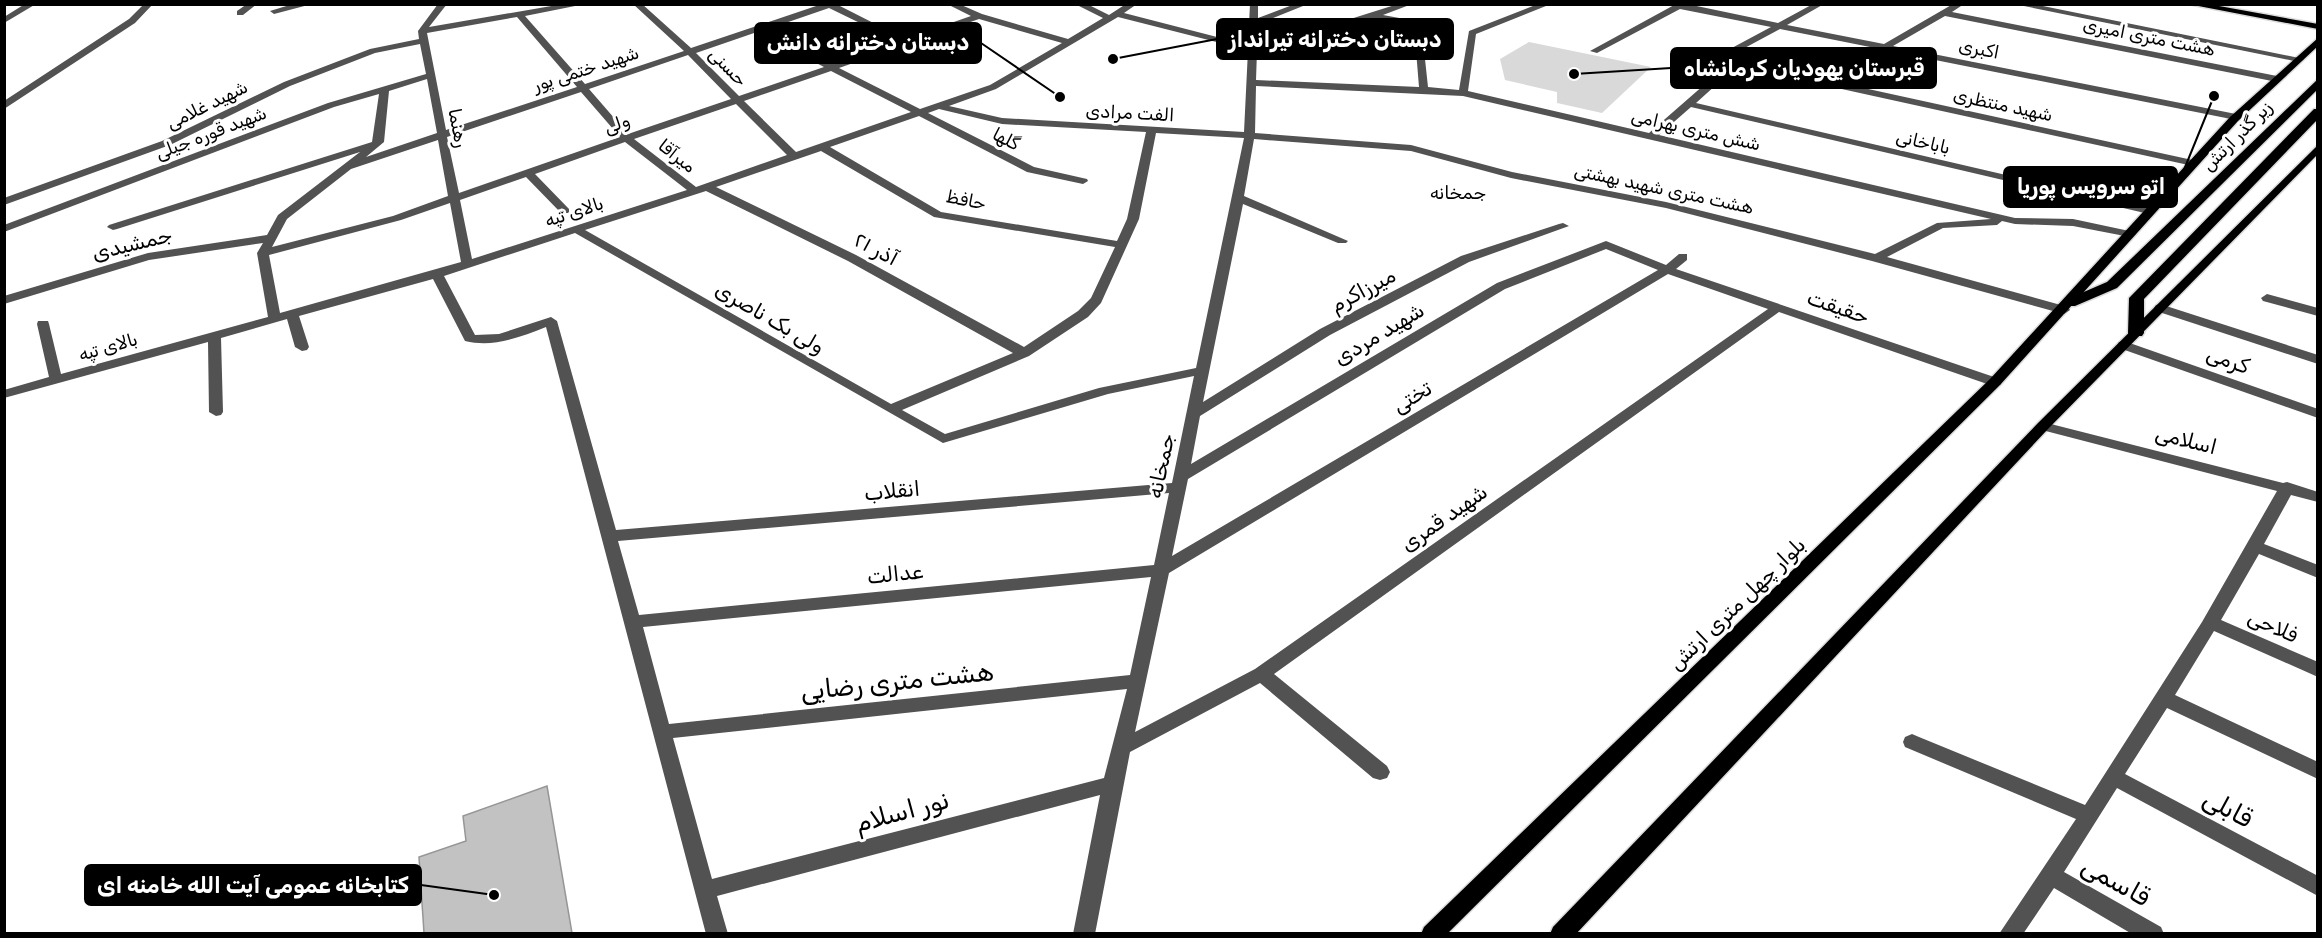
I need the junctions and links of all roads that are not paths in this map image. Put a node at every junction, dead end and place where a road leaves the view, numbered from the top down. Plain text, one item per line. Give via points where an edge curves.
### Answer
1 (32, 4) edge
2 (149, 4) edge
3 (253, 4) edge
4 (308, 4) edge
5 (442, 4) edge
6 (581, 4) edge
7 (637, 4) edge
8 (951, 4) edge
9 (1079, 4) edge
10 (1132, 4) edge
11 (1254, 4) edge
12 (1304, 4) edge
13 (1408, 4) edge
14 (1547, 4) edge
15 (1820, 4) edge
16 (1960, 4) edge
17 (2018, 4) edge
18 (2192, 4) edge
19 (2243, 4) edge
20 (829, 5) edge
21 (1681, 5) edge
22 (274, 11) dead end
23 (240, 13) dead end
24 (1944, 13) junction
25 (519, 14) junction
26 (979, 16) junction
27 (1113, 16) junction
28 (1377, 16) junction
29 (2318, 18) edge
30 (4, 21) edge
31 (1254, 22) junction
32 (1779, 26) junction
33 (2318, 27) edge
34 (758, 29) junction
35 (423, 36) junction
36 (2318, 41) edge
37 (905, 42) junction
38 (1069, 42) junction
39 (1885, 47) junction
40 (1253, 49) junction
41 (1594, 51) dead end
42 (690, 52) junction
43 (2299, 59) junction
44 (1735, 63) junction
45 (831, 67) junction
46 (431, 75) junction
47 (2277, 79) junction
48 (2318, 82) edge
49 (1252, 83) junction
50 (384, 88) junction
51 (583, 88) junction
52 (1424, 90) junction
53 (1463, 93) junction
54 (737, 100) junction
55 (1689, 105) junction
56 (4, 106) edge
57 (938, 106) junction
58 (919, 112) junction
59 (2318, 112) edge
60 (2236, 117) junction
61 (1151, 131) junction
62 (442, 135) junction
63 (1250, 135) junction
64 (1651, 137) junction
65 (626, 138) junction
66 (379, 142) junction
67 (820, 146) junction
68 (2317, 149) edge
69 (793, 155) junction
70 (2193, 163) junction
71 (350, 166) junction
72 (528, 172) junction
73 (1083, 181) dead end
74 (701, 189) junction
75 (454, 198) junction
76 (1239, 198) junction
77 (4, 202) edge
78 (565, 211) dead end
79 (2149, 211) junction
80 (2015, 221) junction
81 (1563, 226) dead end
82 (113, 228) dead end
83 (4, 229) edge
84 (577, 230) junction
85 (2130, 234) junction
86 (271, 238) junction
87 (1342, 241) dead end
88 (1122, 245) junction
89 (1606, 245) joint
90 (263, 253) junction
91 (1683, 257) dead end
92 (1876, 258) junction
93 (467, 264) junction
94 (1667, 270) junction
95 (437, 274) junction
96 (2267, 298) dead end
97 (4, 300) edge
98 (1778, 307) junction
99 (2067, 307) junction
100 (2160, 308) junction
101 (2318, 312) edge
102 (292, 314) junction
103 (275, 319) junction
104 (43, 324) dead end
105 (214, 336) junction
106 (2130, 339) junction
107 (302, 347) dead end
108 (1024, 353) junction
109 (2318, 360) edge
110 (1203, 371) junction
111 (56, 380) junction
112 (1995, 382) junction
113 (4, 394) edge
114 (891, 409) junction
115 (216, 411) dead end
116 (1194, 414) junction
117 (2318, 414) edge
118 (2043, 426) junction
119 (1179, 481) junction
120 (2287, 487) junction
121 (2318, 497) edge
122 (609, 536) junction
123 (2256, 547) junction
124 (1161, 570) junction
125 (2318, 572) edge
126 (632, 622) junction
127 (2210, 622) junction
128 (2318, 670) edge
129 (1261, 674) junction
130 (1138, 681) junction
131 (2164, 698) junction
132 (662, 732) junction
133 (1912, 742) dead end
134 (1123, 747) junction
135 (2318, 771) edge
136 (1380, 772) dead end
137 (2113, 777) junction
138 (1112, 784) junction
139 (2089, 816) junction
140 (2052, 876) junction
141 (2318, 887) edge
142 (705, 890) junction
143 (717, 933) edge
144 (1084, 933) edge
145 (1432, 933) edge
146 (1561, 933) edge
147 (2010, 933) edge
148 (2153, 933) edge

1 - 30 street
2 - 56 street via 132,21
3 - 23 street
4 - 22 street
5 - 35 street
6 - 25 street, شهید غلامی
7 - 42 street, حسنی
8 - 26 street
9 - 27 street
10 - 27 street, بالای تپه
11 - 31 street, جمخانه
12 - 31 street
13 - 28 street
14 - 53 street via 1472,33
15 - 32 street
16 - 24 street
17 - 43 street
18 - 33 main road
19 - 29 main road
20 - 34 street, شهید ختمی پور
20 - 37 street
21 - 32 street, اکبری
21 - 41 street
24 - 39 street
24 - 47 street, هشت متری امیری
25 - 35 street, شهید غلامی
25 - 51 street, میرآقا
26 - 37 street, ولی
26 - 38 street
27 - 38 street, بالای تپه
27 - 40 street
28 - 40 street
28 - 52 street via 1418,24
31 - 40 street, جمخانه
32 - 39 street, اکبری
32 - 44 street via 1718,59
34 - 42 street, شهید ختمی پور
34 - 45 street, گلها
35 - 46 street, رهنما
35 - 77 street, شهید غلامی via 287,84 165,143
36 - 43 main road, بلوار چهل متری ارتش
37 - 45 street, ولی
38 - 57 street, بالای تپه via 993,87
39 - 60 street, اکبری
40 - 49 street, جمخانه
42 - 51 street, شهید ختمی پور
42 - 54 street, حسنی
43 - 47 main road, بلوار چهل متری ارتش
44 - 55 street
44 - 70 street, شهید منتظری
45 - 54 street, ولی
45 - 58 street, گلها
46 - 50 street, شهید قوره جیلی
46 - 62 street, رهنما
47 - 60 main road, بلوار چهل متری ارتش
48 - 99 highway, زیر گذر ارتش via 2112,285
49 - 52 street, شش متری بهرامی
49 - 63 street, جمخانه
50 - 66 street
50 - 83 street, شهید قوره جیلی
51 - 62 street, شهید ختمی پور
51 - 65 street, میرآقا
52 - 53 street, شش متری بهرامی
53 - 64 street, شش متری بهرامی
54 - 65 street, ولی
54 - 69 street, حسنی
55 - 64 street
55 - 79 street, باباخانی
57 - 58 street, بالای تپه
57 - 61 street, الفت مرادی via 1002,121
58 - 67 street, بالای تپه
58 - 73 street, گلها via 1031,170
59 - 106 highway, زیر گذر ارتش via 2137,298
60 - 70 main road, بلوار چهل متری ارتش
61 - 63 street, الفت مرادی
61 - 88 street via 1133,219
62 - 71 street, شهید ختمی پور
62 - 75 street, رهنما
63 - 76 street, جمخانه
63 - 92 street, هشت متری شهید بهشتی via 1411,148 1511,175 1666,205
64 - 80 street, شش متری بهرامی
65 - 72 street, ولی
65 - 74 street, میرآقا
66 - 71 street
66 - 82 street
67 - 69 street, بالای تپه
67 - 88 street, حافظ via 938,215
68 - 100 main road
69 - 74 street, بالای تپه
70 - 79 main road, بلوار چهل متری ارتش
71 - 86 street via 282,217
72 - 75 street, ولی
72 - 78 street
74 - 84 street, بالای تپه
74 - 108 street, ۲۱ آذر via 852,258
75 - 90 street, ولی via 397,218
75 - 93 street, رهنما
76 - 87 street
76 - 110 street, جمخانه
79 - 85 main road, بلوار چهل متری ارتش
80 - 85 street, شش متری بهرامی via 2070,220
80 - 92 street via 1941,225
81 - 116 street, میرزاکرم via 1465,259 1325,332
84 - 93 street, بالای تپه
84 - 114 street, ولی بک ناصری
85 - 99 main road, بلوار چهل متری ارتش
86 - 90 street
86 - 97 street, جمشیدی via 148,257
88 - 108 street via 1097,300 1083,314
89 - 94 street, حقیقت
89 - 119 street, شهید مردی via 1501,286
90 - 103 street
91 - 94 street, تختی
92 - 99 street, هشت متری شهید بهشتی
93 - 95 street, بالای تپه
94 - 98 street, حقیقت
94 - 124 street, تختی
95 - 102 street, بالای تپه
95 - 122 street via 470,338 489,340 551,321
96 - 101 street
98 - 112 street, حقیقت
98 - 129 street, شهید قمری
99 - 112 main road, بلوار چهل متری ارتش
100 - 106 main road
100 - 109 street
102 - 103 street, بالای تپه
102 - 107 street
103 - 105 street, بالای تپه
104 - 111 street
105 - 111 street, بالای تپه
105 - 115 street
106 - 117 street, کرمی
106 - 118 main road
108 - 114 street
110 - 114 street, ولی بک ناصری via 1107,390 943,439
110 - 116 street, جمخانه
111 - 113 street, بالای تپه
112 - 145 main road, بلوار چهل متری ارتش
116 - 119 street, جمخانه
118 - 120 street, اسلامی
118 - 146 main road
119 - 122 street, انقلاب
119 - 124 street, جمخانه
120 - 121 street, اسلامی
120 - 123 street
122 - 126 street
123 - 125 street
123 - 127 street
124 - 126 street, عدالت
124 - 130 street, جمخانه
126 - 132 street
127 - 128 street, فلاحی
127 - 131 street
129 - 134 street, شهید قمری
129 - 136 street
130 - 132 street, هشت متری رضایی
130 - 134 street, جمخانه
131 - 135 street
131 - 137 street
132 - 142 street
133 - 139 street
134 - 138 street, جمخانه
137 - 139 street
137 - 141 street, قابلی
138 - 142 street, نور اسلام
138 - 144 street, جمخانه
139 - 140 street
140 - 147 street
140 - 148 street, قاسمی
142 - 143 street

